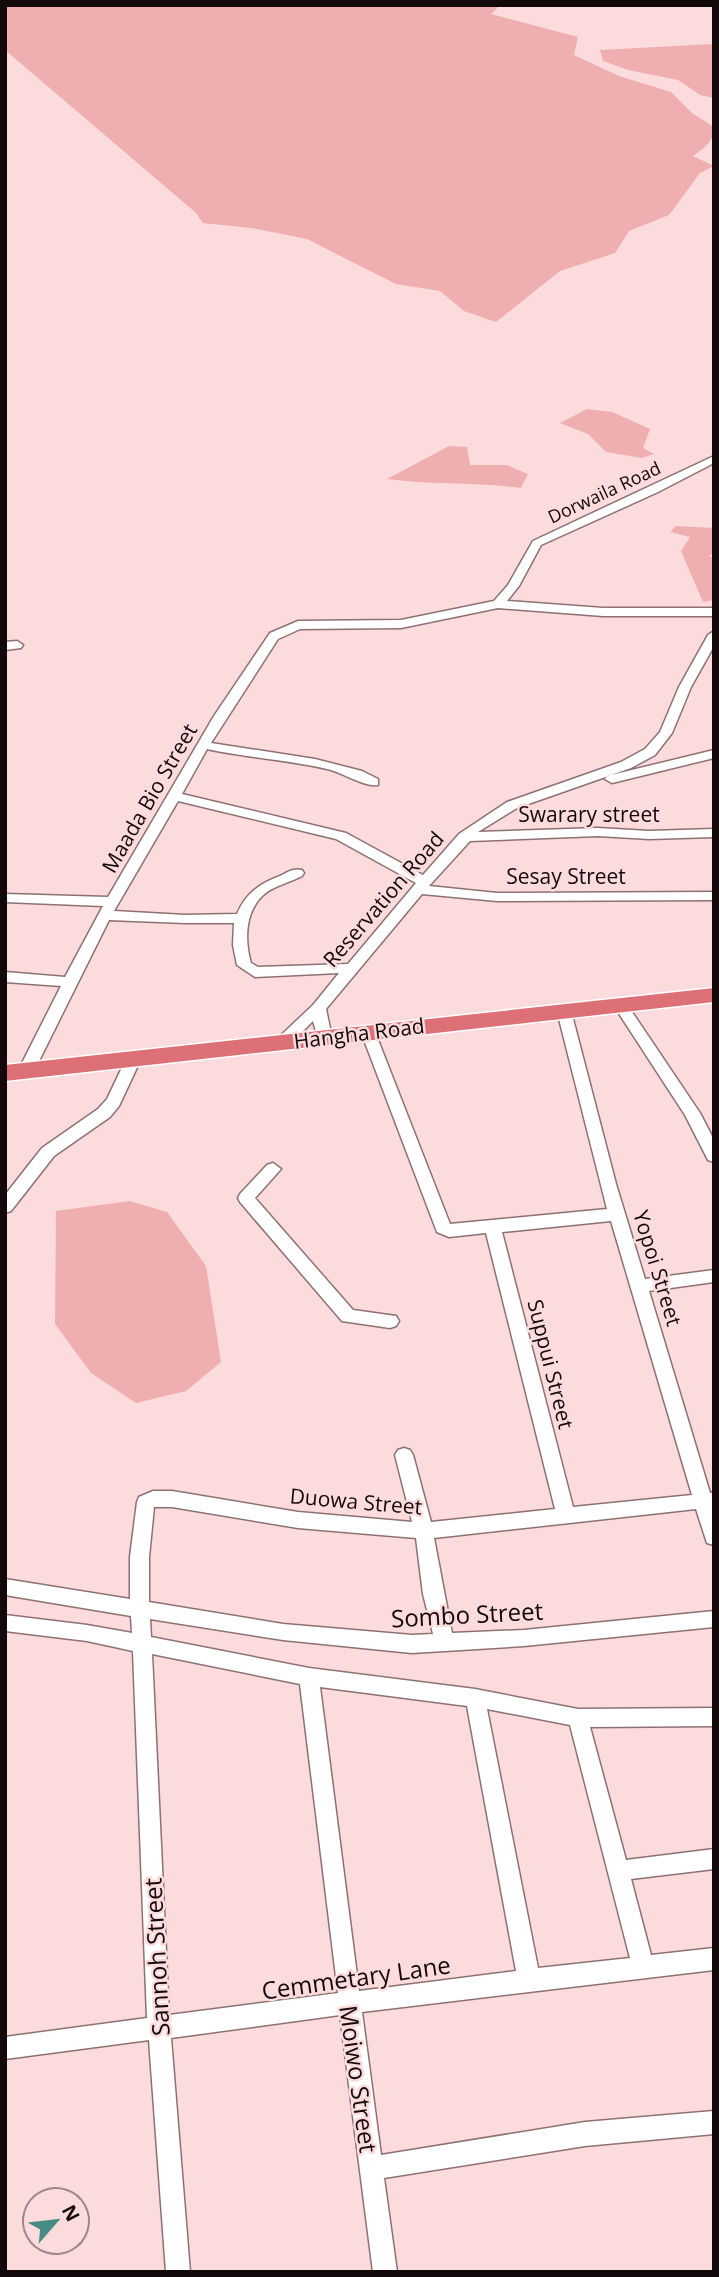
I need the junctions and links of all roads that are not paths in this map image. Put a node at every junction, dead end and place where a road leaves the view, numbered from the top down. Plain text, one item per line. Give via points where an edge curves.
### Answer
1 (714, 459) edge
2 (498, 604) junction
3 (714, 612) edge
4 (714, 635) edge
5 (699, 663) junction
6 (714, 666) edge
7 (204, 745) junction
8 (714, 754) edge
9 (632, 769) junction
10 (373, 782) dead end
11 (175, 796) junction
12 (714, 833) edge
13 (464, 837) junction
14 (297, 873) dead end
15 (422, 885) junction
16 (714, 895) edge
17 (5, 898) edge
18 (109, 908) junction
19 (243, 918) junction
20 (353, 968) junction
21 (5, 977) edge
22 (69, 982) junction
23 (714, 995) edge
24 (621, 1006) junction
25 (318, 1008) junction
26 (564, 1011) junction
27 (368, 1032) junction
28 (324, 1038) junction
29 (282, 1043) junction
30 (133, 1059) junction
31 (27, 1069) junction
32 (5, 1073) edge
33 (714, 1156) edge
34 (273, 1169) dead end
35 (5, 1207) edge
36 (617, 1214) junction
37 (492, 1225) junction
38 (714, 1276) edge
39 (640, 1286) junction
40 (390, 1321) dead end
41 (404, 1455) dead end
42 (709, 1501) edge
43 (566, 1515) junction
44 (424, 1531) junction
45 (714, 1537) edge
46 (5, 1587) edge
47 (140, 1610) junction
48 (714, 1619) edge
49 (5, 1623) edge
50 (444, 1642) junction
51 (142, 1643) junction
52 (309, 1677) junction
53 (475, 1698) junction
54 (714, 1717) edge
55 (578, 1718) junction
56 (714, 1859) edge
57 (618, 1871) junction
58 (714, 1959) edge
59 (643, 1967) junction
60 (529, 1979) junction
61 (348, 2004) junction
62 (159, 2030) junction
63 (5, 2048) edge
64 (714, 2122) edge
65 (371, 2168) junction
66 (178, 2272) edge
67 (385, 2272) edge

1 - 2 street, Dorwaila Road via 537,543
2 - 3 street, Maada Bio Street via 603,612
2 - 7 street, Maada Bio Street via 421,621 298,625 274,636
4 - 5 street
5 - 6 street
5 - 9 street via 662,739
7 - 10 street via 314,764
7 - 11 street, Maada Bio Street
8 - 9 street
9 - 13 street, Reservation Road via 509,817 484,822
11 - 15 street via 341,836
11 - 18 street, Maada Bio Street
12 - 13 street, Swarary street
13 - 15 street, Reservation Road
14 - 19 street via 256,894
15 - 16 street, Sesay Street via 497,897
15 - 20 street, Reservation Road
17 - 18 street
18 - 19 street via 185,919
18 - 22 street, Maada Bio Street
19 - 20 street via 239,944 244,965 251,971
20 - 25 street, Reservation Road
21 - 22 street
22 - 31 street, Maada Bio Street
23 - 24 highway, Hangha Road
24 - 26 highway, Hangha Road
24 - 33 street via 692,1113
25 - 28 street
25 - 29 street, Reservation Road
26 - 27 highway, Hangha Road
26 - 36 street, Yopoi Street
27 - 28 highway, Hangha Road
27 - 37 street via 440,1226 449,1231
28 - 29 highway, Hangha Road
29 - 30 highway, Hangha Road
30 - 31 highway, Hangha Road
30 - 35 street via 104,1114 48,1152
31 - 32 highway, Hangha Road
34 - 40 street via 246,1198 348,1316
36 - 37 street
36 - 39 street, Yopoi Street
37 - 43 street, Suppui Street
38 - 39 street
39 - 42 street, Yopoi Street
41 - 44 street
42 - 43 street, Duowa Street
42 - 45 street, Yopoi Street
43 - 44 street, Duowa Street
44 - 47 street, Duowa Street via 149,1500 137,1560
44 - 50 street
46 - 47 street, Sombo Street
47 - 50 street, Sombo Street via 338,1639
47 - 51 street, Sannoh Street
48 - 50 street, Sombo Street
49 - 51 street
51 - 52 street
51 - 62 street, Sannoh Street
52 - 53 street
52 - 61 street, Moiwo Street
53 - 55 street
53 - 60 street
54 - 55 street
55 - 57 street
56 - 57 street
57 - 59 street
58 - 59 street, Cemmetary Lane
59 - 60 street, Cemmetary Lane
60 - 61 street, Cemmetary Lane
61 - 62 street, Cemmetary Lane
61 - 65 street, Moiwo Street
62 - 63 street, Cemmetary Lane
62 - 66 street, Sannoh Street
64 - 65 street via 585,2134
65 - 67 street, Moiwo Street

